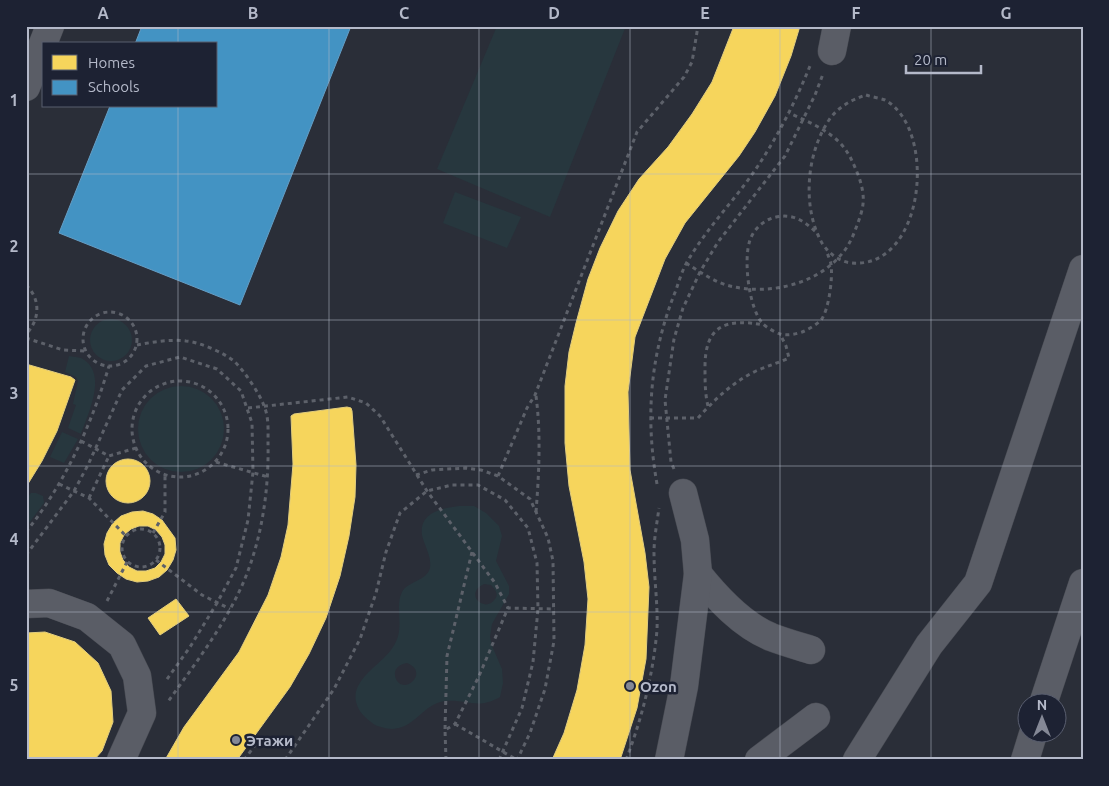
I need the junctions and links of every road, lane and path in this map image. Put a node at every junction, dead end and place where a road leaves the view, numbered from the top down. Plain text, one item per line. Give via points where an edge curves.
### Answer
1 (50, 26) edge
2 (698, 26) edge
3 (44, 42) edge
4 (827, 45) edge
5 (42, 46) edge
6 (26, 87) edge
7 (789, 113) junction
8 (803, 119) junction
9 (823, 131) junction
10 (816, 231) junction
11 (825, 248) junction
12 (837, 259) junction
13 (686, 263) junction
14 (831, 265) junction
15 (1083, 269) edge
16 (700, 272) junction
17 (26, 285) edge
18 (749, 289) junction
19 (764, 325) junction
20 (780, 334) junction
21 (26, 336) edge
22 (137, 345) junction
23 (85, 351) junction
24 (109, 366) junction
25 (535, 395) junction
26 (264, 405) junction
27 (708, 406) junction
28 (248, 408) junction
29 (650, 418) junction
30 (667, 418) junction
31 (81, 442) junction
32 (136, 448) junction
33 (95, 449) junction
34 (109, 456) junction
35 (216, 462) junction
36 (253, 472) junction
37 (416, 474) junction
38 (165, 475) junction
39 (498, 476) junction
40 (268, 477) junction
41 (59, 484) junction
42 (74, 491) junction
43 (426, 491) junction
44 (671, 492) junction
45 (89, 498) junction
46 (659, 507) dead end
47 (536, 512) junction
48 (26, 532) edge
49 (153, 533) junction
50 (126, 536) junction
51 (472, 552) junction
52 (26, 555) edge
53 (156, 560) junction
54 (128, 562) junction
55 (698, 574) junction
56 (1083, 583) edge
57 (217, 603) junction
58 (26, 604) edge
59 (508, 608) junction
60 (538, 609) junction
61 (555, 609) junction
62 (230, 610) junction
63 (96, 622) junction
64 (811, 650) dead end
65 (1046, 694) edge
66 (154, 709) junction
67 (816, 717) dead end
68 (455, 724) junction
69 (445, 730) junction
70 (256, 744) dead end
71 (1030, 744) edge
72 (504, 752) junction
73 (121, 760) edge
74 (244, 760) edge
75 (285, 760) edge
76 (446, 760) edge
77 (499, 760) edge
78 (517, 760) edge
79 (626, 760) edge
80 (669, 760) edge
81 (759, 760) edge
82 (857, 760) edge
83 (1025, 760) edge

1 - 3 street
2 - 25 path via 692,62 684,77 637,132
4 - 7 path
4 - 8 path via 815,95
5 - 6 street
7 - 8 path
7 - 13 path via 750,178
8 - 9 path
8 - 16 path via 785,156 718,242
9 - 10 path via 810,179 811,216
9 - 12 path via 840,143 849,155 865,198 851,240
9 - 12 path via 839,110 851,100 866,95 884,100 895,109 906,124 916,152 912,215 895,247 882,258 865,263
10 - 11 path
10 - 18 path via 792,217 779,216 756,229 749,241 747,255
11 - 12 path
11 - 14 path
12 - 14 path
13 - 16 path
13 - 29 path via 659,338
14 - 18 path via 796,284
14 - 20 path via 829,294 822,319 802,332
15 - 82 street via 978,584 930,646
16 - 18 path via 712,280
16 - 30 path via 683,308 674,339 666,400
17 - 21 path via 35,298 37,309 36,320
18 - 19 path via 754,308
19 - 20 path
19 - 27 path via 736,322 715,331 707,343 705,357
20 - 27 path via 789,358 740,380
21 - 23 path via 63,350
22 - 23 path via 138,336 129,319 112,311 102,312 87,324 83,332
22 - 24 path via 127,361
22 - 26 path via 186,340 207,346 234,361
23 - 24 path via 91,359
24 - 31 path
25 - 39 path
25 - 47 path via 538,420
26 - 28 path
26 - 37 path via 348,397 366,403 380,416
26 - 40 path via 268,427
27 - 30 path via 698,418
28 - 33 path via 241,391 217,368 180,357 146,366 122,390
28 - 36 path via 252,423
29 - 30 path
29 - 44 path via 654,464
30 - 44 path
31 - 33 path
31 - 41 path
32 - 34 path
32 - 35 path via 133,421 145,397 168,382 195,383 218,399 225,410 228,437
32 - 38 path via 143,460
33 - 34 path
33 - 42 path
34 - 45 path
35 - 36 path
35 - 38 path via 193,475
36 - 40 path
36 - 57 path via 248,520 236,568
37 - 39 path via 466,468
37 - 43 path
38 - 49 path via 165,512
39 - 47 path via 530,499
40 - 62 path via 261,527 245,579
41 - 42 path
41 - 48 path
42 - 45 path
42 - 52 path
43 - 51 path
43 - 60 path via 452,485 478,485 505,500 528,528 537,563
43 - 75 path via 400,513 360,639 334,689
44 - 55 street via 695,540
45 - 50 path
46 - 79 path via 654,553 657,612 654,652 644,709
47 - 61 path via 548,538 553,561
49 - 50 path via 139,529
49 - 53 path via 160,546
50 - 54 path via 122,550
51 - 59 path via 495,583
51 - 69 path via 447,656
53 - 54 path via 143,567
53 - 57 path
54 - 63 path
55 - 64 street via 738,616 770,636
55 - 80 street via 684,686
56 - 65 street
57 - 62 path
57 - 66 path
58 - 63 street via 49,603
59 - 60 path
59 - 68 path
60 - 61 path
60 - 72 path via 533,662 522,708
61 - 78 path via 554,641 545,690
62 - 66 path via 210,641
63 - 66 street via 122,645
66 - 73 street
67 - 81 street
68 - 69 path
68 - 72 path
69 - 76 path
70 - 74 path
71 - 83 street
72 - 77 path
72 - 78 path

